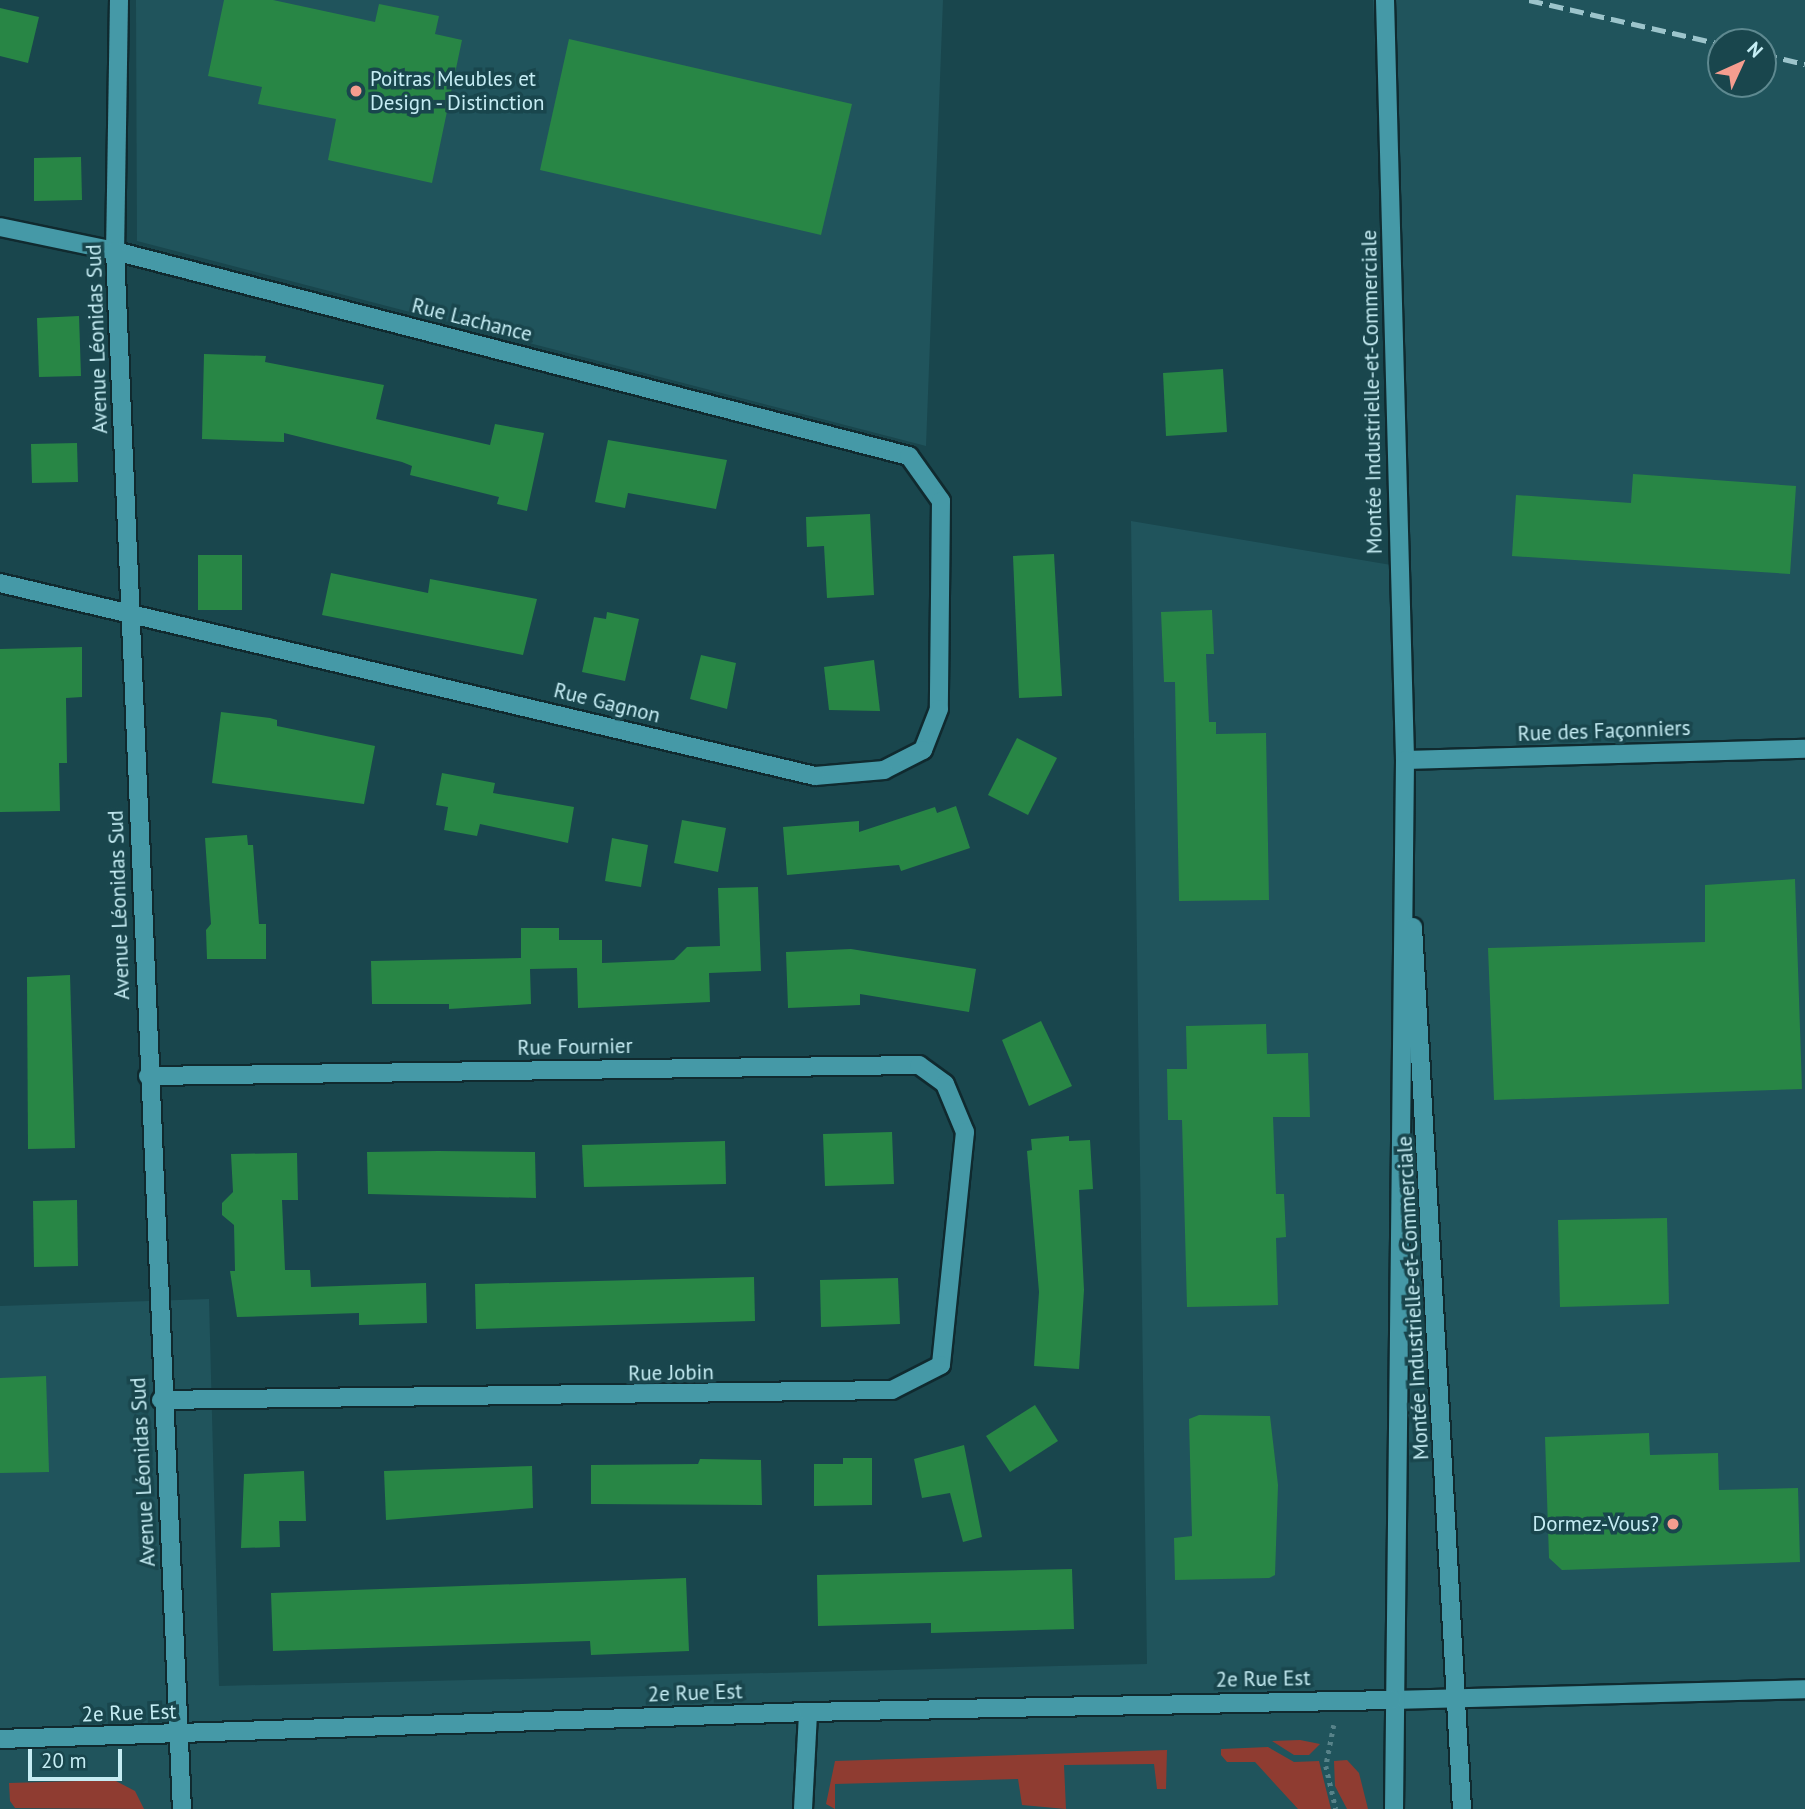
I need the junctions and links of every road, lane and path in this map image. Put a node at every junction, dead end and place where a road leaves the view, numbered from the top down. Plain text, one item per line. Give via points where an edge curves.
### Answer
1 (119, 0) edge
2 (1385, 0) edge
3 (0, 227) edge
4 (115, 251) junction
5 (925, 472) joint
6 (0, 583) edge
7 (133, 612) junction
8 (1805, 749) edge
9 (1405, 760) junction
10 (1404, 784) junction
11 (148, 1076) junction
12 (965, 1132) joint
13 (162, 1400) junction
14 (1805, 1689) edge
15 (1460, 1699) junction
16 (1392, 1700) junction
17 (1334, 1701) junction
18 (808, 1712) junction
19 (180, 1734) junction
20 (0, 1740) edge
21 (182, 1809) edge
22 (803, 1809) edge
23 (1336, 1809) edge
24 (1394, 1809) edge
25 (1462, 1809) edge

1 - 4 street, Avenue Léonidas Sud
2 - 9 street, Montée Industrielle-et-Commerciale
3 - 4 street, Rue Lachance
4 - 5 street, Rue Lachance via 909,456
4 - 7 street, Avenue Léonidas Sud
5 - 7 street, Rue Gagnon via 942,501 939,709 923,750 884,770 815,776
6 - 7 street, Rue Gagnon
7 - 11 street, Avenue Léonidas Sud
8 - 9 street, Rue des Façonniers
9 - 10 street, Montée Industrielle-et-Commerciale
10 - 15 street, Montée Industrielle-et-Commerciale
10 - 16 street, Montée Industrielle-et-Commerciale
11 - 12 street, Rue Fournier via 919,1065 945,1084
11 - 13 street, Avenue Léonidas Sud
12 - 13 street, Rue Jobin via 942,1366 892,1390
13 - 19 street, Avenue Léonidas Sud
14 - 15 street
15 - 16 street, 2e Rue Est
15 - 25 street, Montée Industrielle-et-Commerciale
16 - 17 street, 2e Rue Est
16 - 24 street, Montée Industrielle-et-Commerciale
17 - 18 street, 2e Rue Est
17 - 23 path via 1334,1747 1326,1766
18 - 19 street, 2e Rue Est
18 - 22 street
19 - 20 street, 2e Rue Est
19 - 21 street, Avenue Léonidas Sud

